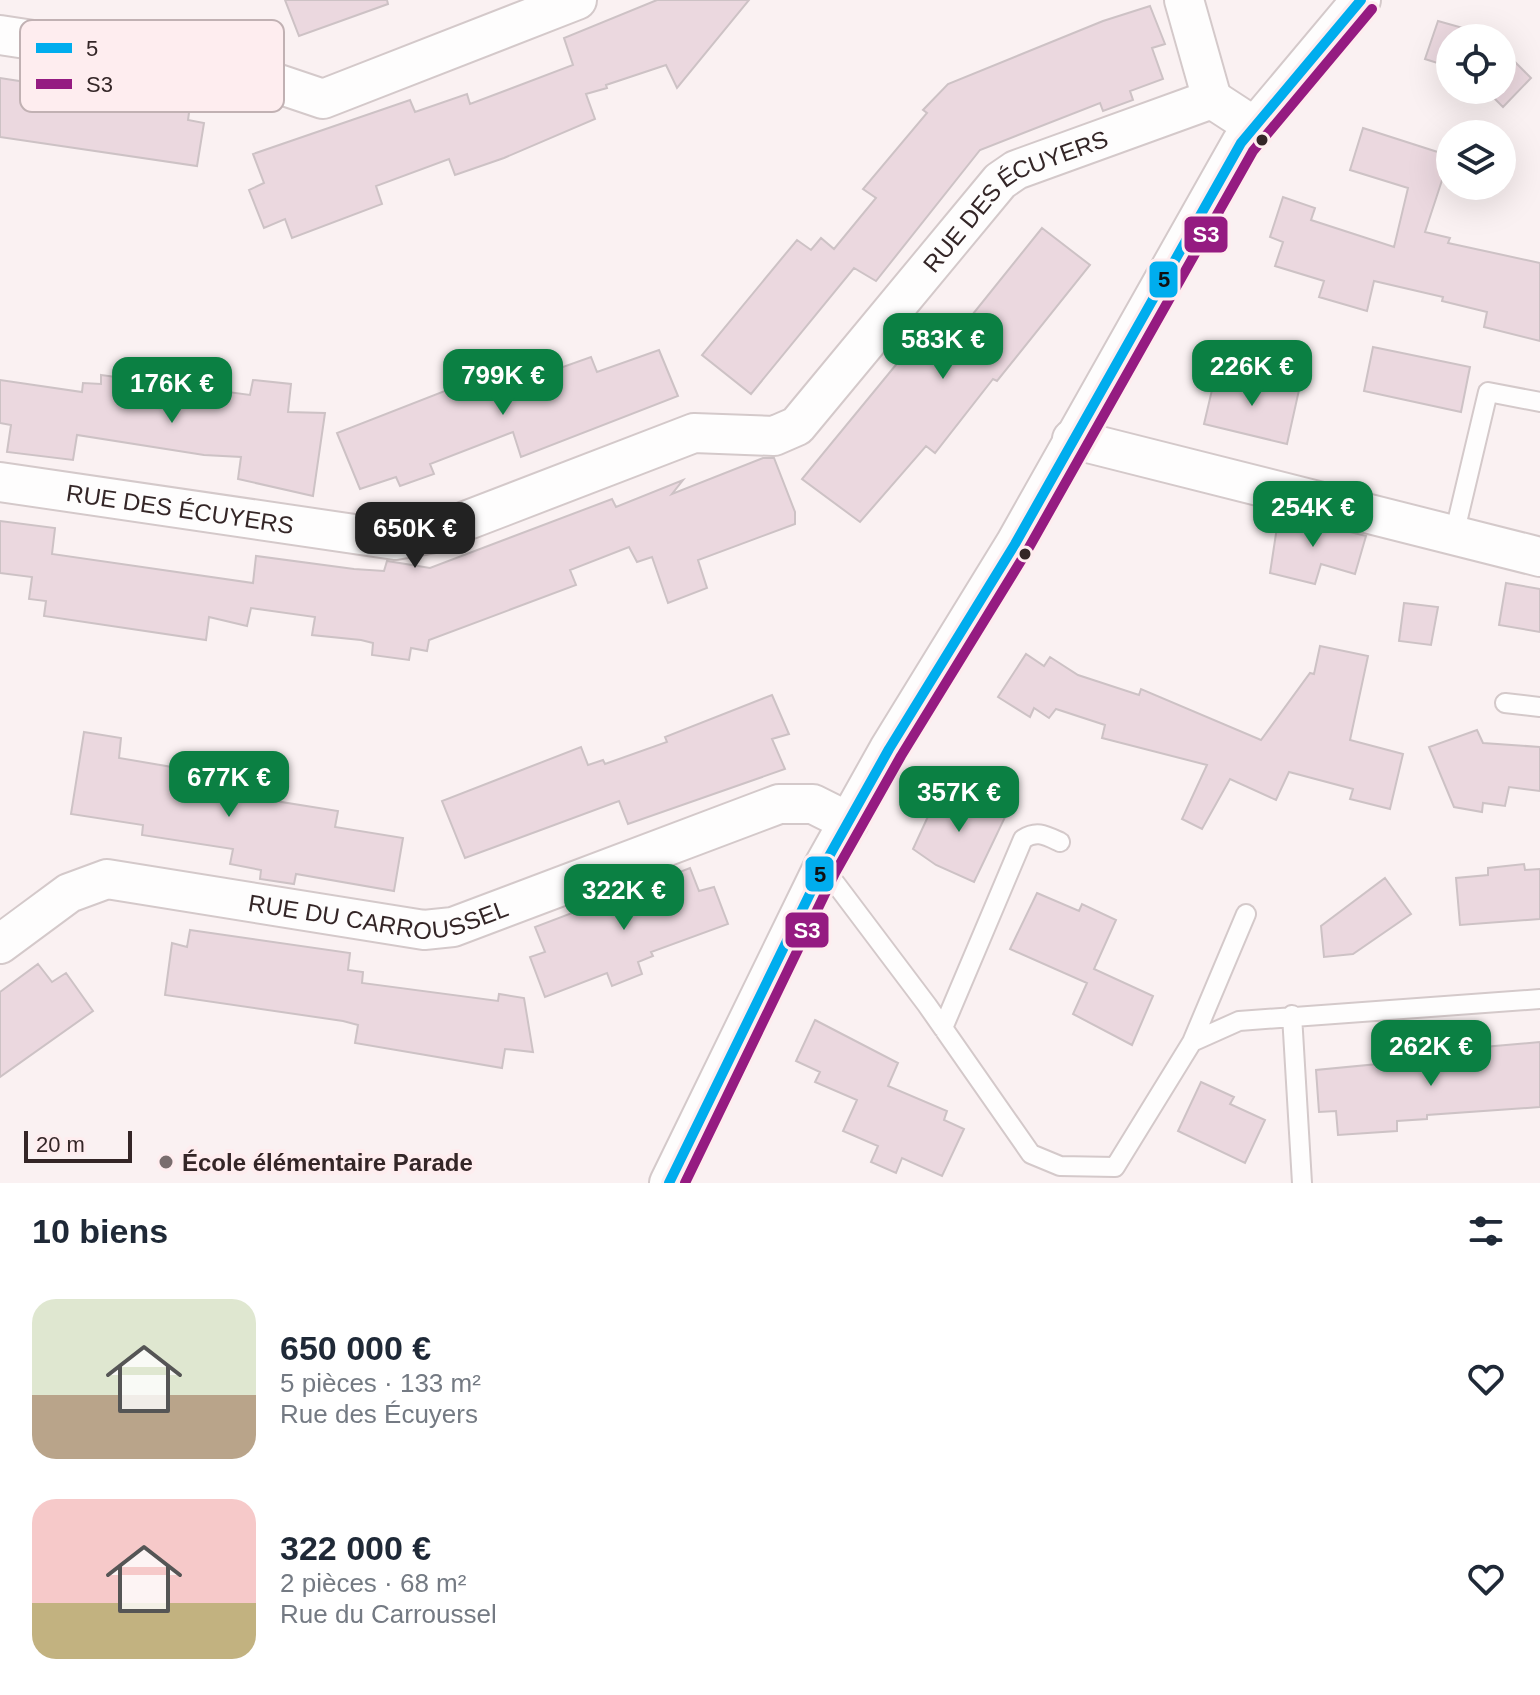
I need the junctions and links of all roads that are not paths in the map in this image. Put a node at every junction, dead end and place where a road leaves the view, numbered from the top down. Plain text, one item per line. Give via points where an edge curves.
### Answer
1 (577, 0) edge
2 (1184, 0) edge
3 (1361, 0) edge
4 (0, 35) edge
5 (20, 38) edge
6 (284, 86) edge
7 (1212, 99) junction
8 (1255, 127) junction
9 (1540, 402) edge
10 (1072, 439) junction
11 (0, 482) edge
12 (1454, 535) junction
13 (1540, 557) edge
14 (1505, 703) dead end
15 (1540, 707) edge
16 (849, 822) junction
17 (1060, 842) dead end
18 (823, 867) junction
19 (1246, 914) dead end
20 (0, 944) edge
21 (1540, 999) edge
22 (1292, 1015) junction
23 (943, 1028) junction
24 (1192, 1042) junction
25 (669, 1183) edge
26 (1302, 1183) edge

1 - 6 street via 323,99
2 - 7 street
3 - 8 street
4 - 5 street
7 - 8 street
7 - 11 street, RUE DES ÉCUYERS via 1016,170 1000,181 797,426 774,436 694,433 434,533 395,540
8 - 10 street
9 - 12 lane via 1488,392
10 - 12 street
10 - 16 street
12 - 13 street
14 - 15 lane
16 - 18 street
16 - 20 street, RUE DU CARROUSSEL via 813,804 779,804 453,927 424,930 107,879 69,893
17 - 23 lane via 1042,833 1023,839
18 - 23 lane
18 - 25 street
19 - 24 lane
21 - 22 lane
22 - 24 lane via 1239,1021
22 - 26 lane
23 - 24 lane via 1031,1154 1060,1166 1093,1168 1115,1167

